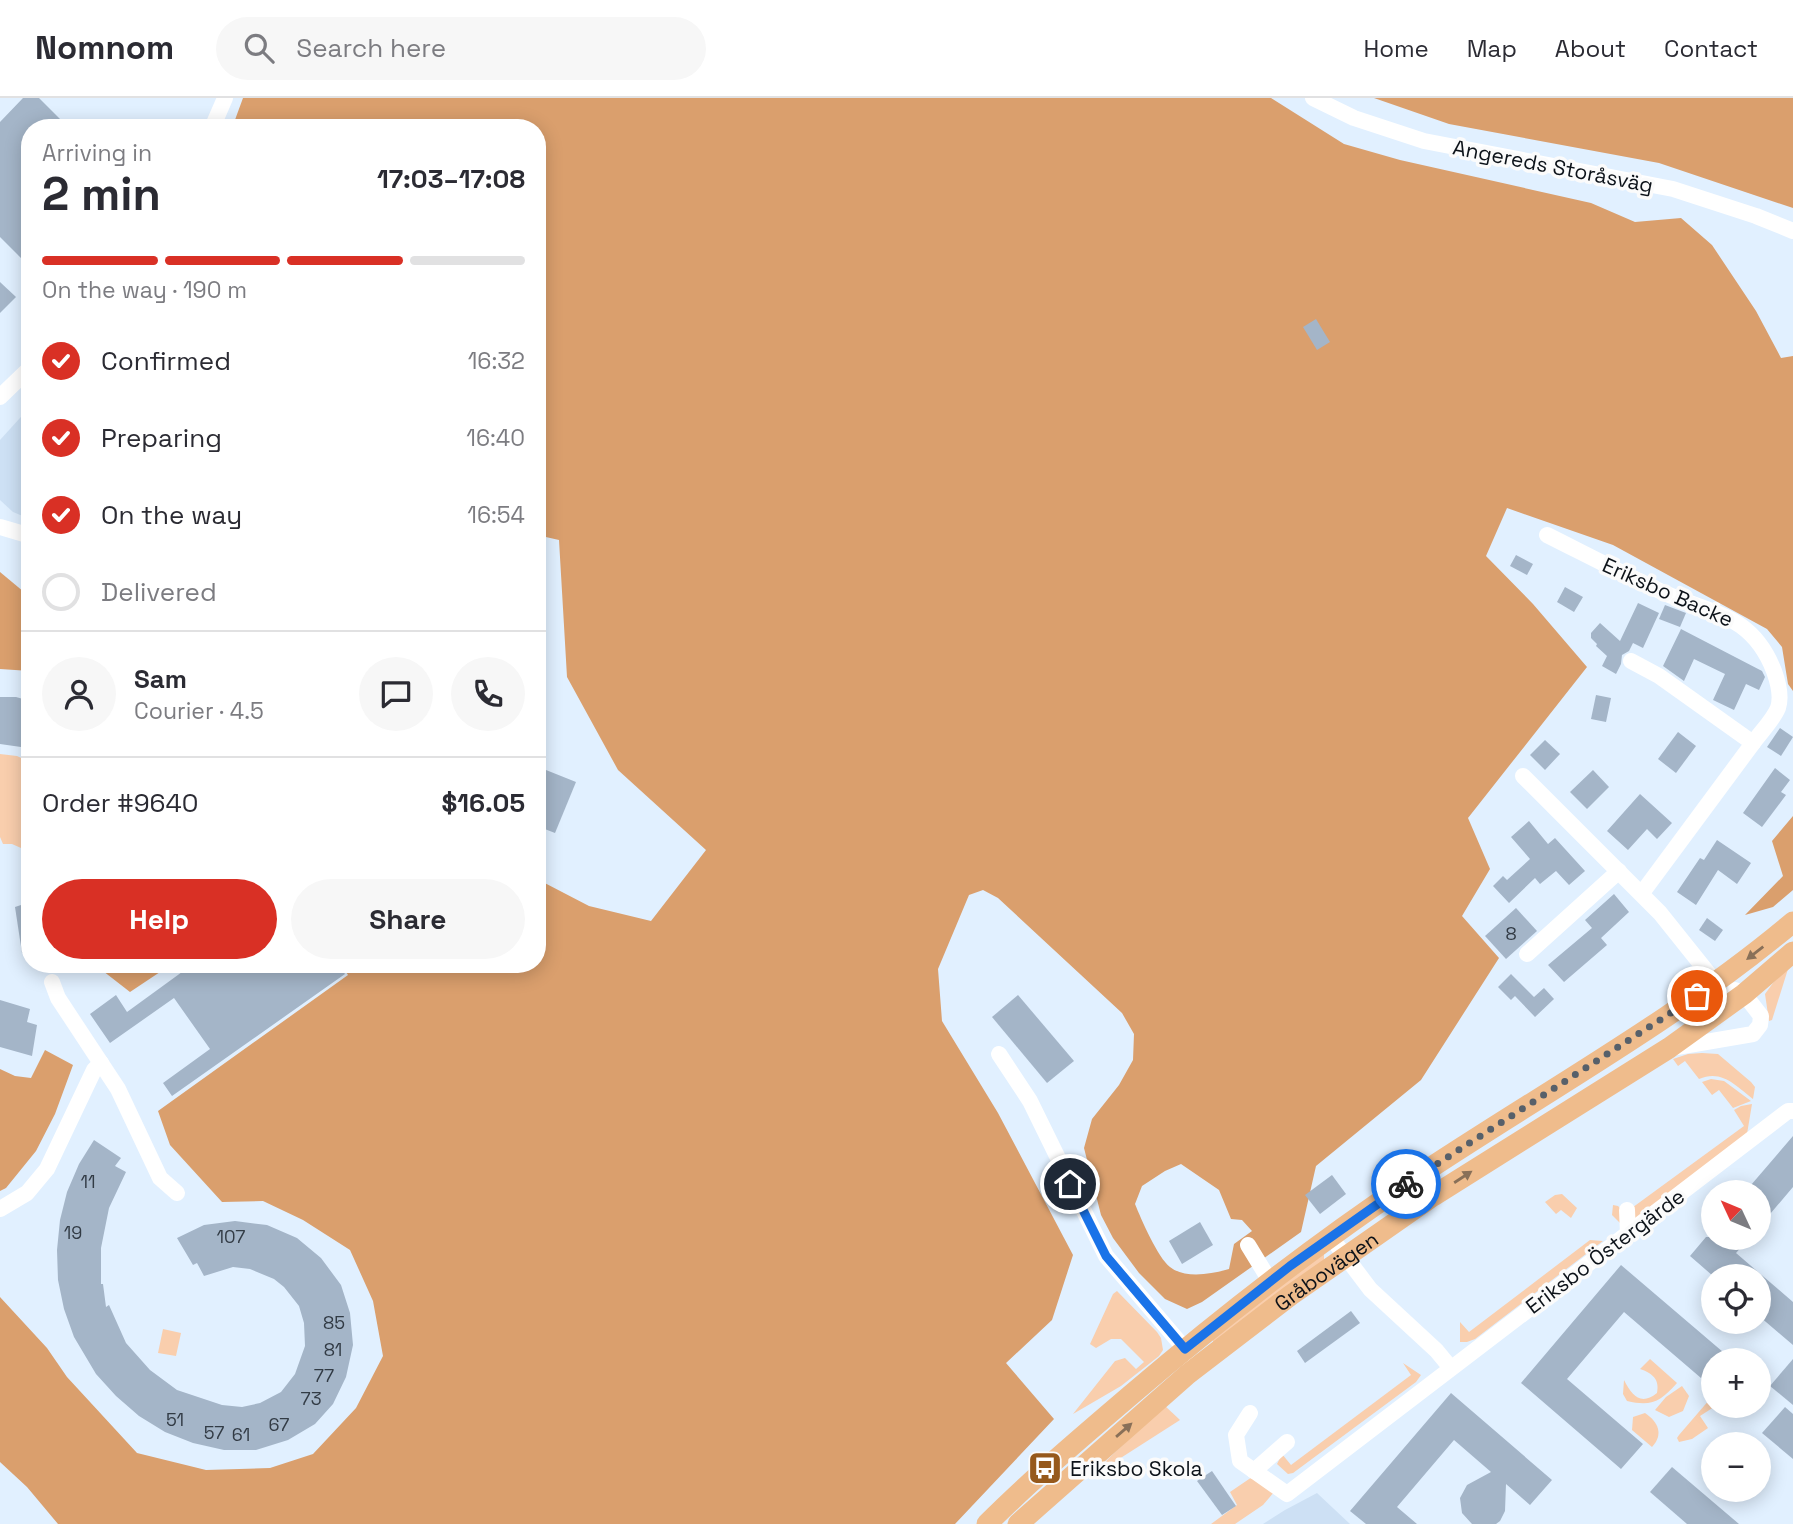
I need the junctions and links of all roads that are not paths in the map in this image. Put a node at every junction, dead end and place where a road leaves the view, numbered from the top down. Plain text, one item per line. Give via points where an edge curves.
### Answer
1 (225, 98) edge
2 (1314, 98) edge
3 (216, 119) edge
4 (1793, 231) edge
5 (21, 377) edge
6 (0, 397) edge
7 (0, 527) edge
8 (21, 533) edge
9 (1547, 535) dead end
10 (1632, 661) dead end
11 (1753, 743) junction
12 (1524, 776) dead end
13 (1619, 872) junction
14 (1642, 893) junction
15 (1793, 922) edge
16 (1793, 952) edge
17 (1527, 954) dead end
18 (52, 982) dead end
19 (1716, 984) junction
20 (1744, 994) junction
21 (1721, 1012) junction
22 (1669, 1048) junction
23 (999, 1054) dead end
24 (102, 1063) junction
25 (1793, 1111) edge
26 (177, 1193) dead end
27 (0, 1209) edge
28 (1627, 1210) dead end
29 (1628, 1234) junction
30 (1330, 1236) junction
31 (1248, 1245) dead end
32 (1345, 1256) junction
33 (1270, 1281) junction
34 (1185, 1349) junction
35 (1450, 1367) junction
36 (1188, 1374) junction
37 (1250, 1413) dead end
38 (1287, 1442) dead end
39 (1254, 1471) junction
40 (987, 1524) edge
41 (1018, 1524) edge

1 - 3 street
2 - 4 street, Angereds Storåsväg via 1354,118 1424,141 1673,189
5 - 6 street
7 - 8 street
9 - 11 street, Eriksbo Backe via 1737,622 1758,640 1780,692 1778,707
10 - 11 street
11 - 14 street, Eriksbo Backe
12 - 13 street
13 - 14 street
13 - 17 street
14 - 19 street
15 -> 19 main road, Gråbovägen
16 - 20 main road, Gråbovägen
18 - 24 street
19 - 20 street
19 - 21 street
19 - 30 main road, Gråbovägen
20 - 21 main road, Gråbovägen
20 - 22 street via 1761,1016 1754,1034
21 - 22 main road, Gråbovägen
32 -> 22 main road, Gråbovägen
23 - 34 street via 1030,1101 1106,1256
24 - 26 street via 160,1178
24 - 27 street via 94,1070 47,1169 27,1193
25 - 29 street, Eriksbo Östergärde
28 - 29 street
29 - 35 street, Eriksbo Östergärde
30 - 32 street
30 - 33 main road, Gråbovägen
31 - 33 street
32 - 35 street via 1370,1289
32 - 36 main road, Gråbovägen
33 - 34 main road, Gråbovägen
34 - 36 street
34 - 40 main road, Gråbovägen via 1045,1468
35 - 39 street, Eriksbo Östergärde via 1287,1493
41 -> 36 main road, Gråbovägen
37 - 39 street, Eriksbo Östergärde via 1236,1435 1240,1461
38 - 39 street

